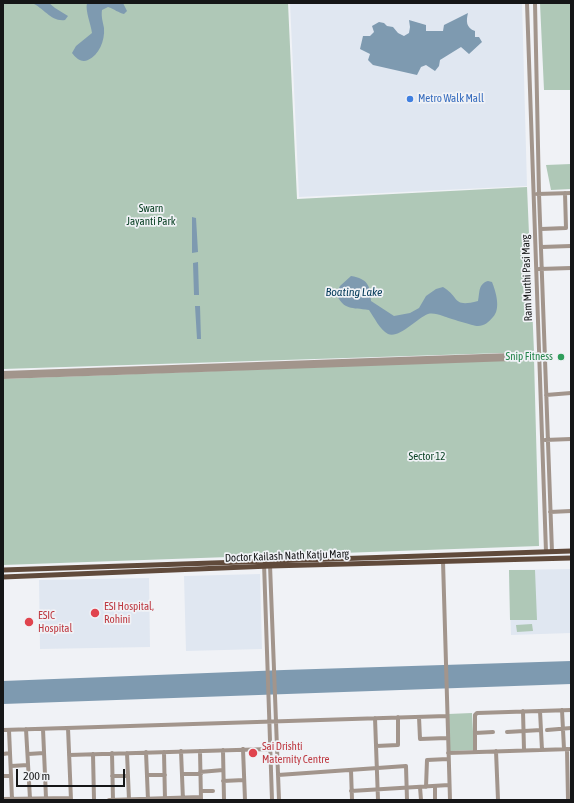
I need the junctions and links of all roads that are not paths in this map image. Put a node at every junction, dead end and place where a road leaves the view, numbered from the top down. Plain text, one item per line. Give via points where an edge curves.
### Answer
1 (527, 3) edge
2 (535, 3) edge
3 (565, 193) junction
4 (571, 193) edge
5 (533, 194) junction
6 (539, 194) junction
7 (541, 229) junction
8 (571, 246) edge
9 (541, 247) junction
10 (571, 268) edge
11 (542, 269) junction
12 (536, 270) junction
13 (538, 356) junction
14 (544, 356) junction
15 (3, 373) edge
16 (3, 377) edge
17 (571, 393) edge
18 (546, 395) junction
19 (541, 440) junction
20 (547, 440) junction
21 (571, 440) edge
22 (571, 511) edge
23 (550, 512) junction
24 (571, 551) edge
25 (546, 552) junction
26 (552, 552) junction
27 (486, 554) junction
28 (571, 558) edge
29 (486, 561) junction
30 (443, 562) junction
31 (264, 564) junction
32 (270, 564) junction
33 (3, 570) edge
34 (13, 570) junction
35 (14, 576) junction
36 (3, 577) edge
37 (273, 633) junction
38 (266, 634) junction
39 (562, 710) junction
40 (571, 710) edge
41 (523, 711) junction
42 (540, 711) junction
43 (447, 716) junction
44 (398, 717) junction
45 (419, 717) junction
46 (375, 718) junction
47 (276, 721) junction
48 (270, 722) junction
49 (68, 728) junction
50 (571, 728) edge
51 (26, 729) junction
52 (44, 729) junction
53 (563, 729) junction
54 (3, 730) edge
55 (9, 730) junction
56 (523, 730) junction
57 (541, 730) junction
58 (547, 730) dead end
59 (493, 732) dead end
60 (507, 732) dead end
61 (475, 733) junction
62 (448, 738) junction
63 (376, 746) junction
64 (270, 749) junction
65 (567, 749) edge
66 (223, 750) junction
67 (243, 750) junction
68 (524, 750) junction
69 (542, 750) junction
70 (181, 751) junction
71 (200, 751) junction
72 (496, 751) junction
73 (146, 752) junction
74 (164, 752) junction
75 (475, 752) junction
76 (10, 753) junction
77 (44, 753) junction
78 (112, 753) junction
79 (127, 753) junction
80 (448, 753) junction
81 (3, 754) edge
82 (28, 754) junction
83 (69, 754) junction
84 (93, 754) junction
85 (448, 759) junction
86 (28, 765) junction
87 (11, 766) junction
88 (377, 768) junction
89 (223, 770) junction
90 (350, 770) junction
91 (200, 773) junction
92 (182, 774) junction
93 (45, 775) junction
94 (147, 775) junction
95 (165, 775) junction
96 (278, 775) junction
97 (3, 776) edge
98 (11, 776) junction
99 (29, 776) junction
100 (112, 776) junction
101 (128, 776) junction
102 (244, 780) junction
103 (224, 781) junction
104 (449, 785) junction
105 (435, 786) junction
106 (420, 787) junction
107 (426, 787) junction
108 (407, 788) junction
109 (378, 790) junction
110 (201, 791) junction
111 (213, 791) dead end
112 (351, 791) junction
113 (46, 798) junction
114 (201, 798) edge
115 (3, 799) edge
116 (12, 799) edge
117 (30, 799) junction
118 (71, 799) edge
119 (148, 799) edge
120 (165, 799) edge
121 (183, 799) edge
122 (94, 800) edge
123 (109, 800) edge
124 (113, 800) edge
125 (129, 800) edge
126 (224, 800) edge
127 (245, 800) edge
128 (272, 800) edge
129 (279, 800) edge
130 (352, 800) edge
131 (378, 800) edge
132 (407, 800) edge
133 (421, 800) edge
134 (435, 800) edge
135 (450, 800) edge
136 (498, 800) edge
137 (568, 800) edge

1 - 5 street, Ram Murthi Pasi Marg
2 - 6 street, Ram Murthi Pasi Marg
3 - 4 street
3 - 6 street
3 - 7 street via 566,228
5 - 6 street
5 - 12 street, Ram Murthi Pasi Marg
6 - 7 street, Ram Murthi Pasi Marg
7 - 9 street, Ram Murthi Pasi Marg
8 - 9 street
9 - 11 street, Ram Murthi Pasi Marg
10 - 11 street
11 - 12 street
11 - 14 street, Ram Murthi Pasi Marg
12 - 13 street, Ram Murthi Pasi Marg
13 - 14 street
13 - 15 street
13 - 16 street
13 - 19 street, Ram Murthi Pasi Marg
14 - 18 street, Ram Murthi Pasi Marg
17 - 18 street
18 - 20 street, Ram Murthi Pasi Marg
19 - 20 street
19 - 25 street, Ram Murthi Pasi Marg
20 - 21 street
20 - 23 street, Ram Murthi Pasi Marg
22 - 23 street
23 - 26 street, Ram Murthi Pasi Marg
24 - 26 main road, Doctor Kailash Nath Katju Marg
25 - 26 main road, Doctor Kailash Nath Katju Marg
25 - 27 main road, Doctor Kailash Nath Katju Marg
27 - 29 main road
27 - 32 main road, Doctor Kailash Nath Katju Marg
28 - 29 main road, Doctor Kailash Nath Katju Marg
29 - 30 main road, Doctor Kailash Nath Katju Marg
30 - 32 main road, Doctor Kailash Nath Katju Marg
30 - 43 street
31 - 32 main road, Doctor Kailash Nath Katju Marg
31 - 34 main road, Doctor Kailash Nath Katju Marg
31 - 35 main road, Doctor Kailash Nath Katju Marg
31 - 38 street
32 - 37 street
33 - 34 main road, Doctor Kailash Nath Katju Marg
34 - 35 main road
35 - 36 main road, Doctor Kailash Nath Katju Marg
37 - 38 street
37 - 47 street
38 - 48 street
39 - 40 street
39 - 42 street
39 - 53 street
41 - 42 street
41 - 56 street
41 - 61 street via 477,713
42 - 57 street
43 - 45 street
43 - 62 street
44 - 45 street
44 - 46 street
44 - 63 street via 398,745
45 - 62 street via 420,739
46 - 47 street
46 - 63 street
47 - 48 street
47 - 96 street
48 - 49 street
48 - 64 street
49 - 52 street
49 - 83 street
50 - 53 street
51 - 52 street
51 - 55 street
51 - 82 street
52 - 77 street
53 - 58 street
53 - 65 street
54 - 55 street
55 - 76 street
56 - 57 street
56 - 60 street
56 - 68 street
57 - 69 street
59 - 61 street
61 - 75 street
62 - 80 street
63 - 88 street
64 - 67 street
64 - 128 street
65 - 69 street
65 - 137 street
66 - 67 street
66 - 71 street
66 - 89 street
67 - 102 street
68 - 69 street
68 - 72 street
70 - 71 street
70 - 74 street
70 - 92 street
71 - 91 street
72 - 75 street
72 - 136 street
73 - 74 street
73 - 79 street
73 - 94 street
74 - 95 street
75 - 80 street
76 - 81 street
76 - 87 street
77 - 82 street
77 - 93 street
78 - 79 street
78 - 84 street
78 - 100 street
79 - 101 street
80 - 85 street
82 - 86 street
83 - 84 street
83 - 118 street
84 - 122 street
85 - 104 street
85 - 107 street via 426,760
86 - 87 street
86 - 99 street
87 - 98 street
88 - 90 street
88 - 108 street via 406,766
88 - 109 street
89 - 91 street
89 - 103 street
90 - 96 street
90 - 112 street
91 - 92 street
91 - 110 street
92 - 121 street
93 - 99 street
93 - 113 street
94 - 95 street
94 - 119 street
95 - 120 street
96 - 129 street
97 - 98 street
98 - 116 street
99 - 117 street
100 - 101 street
100 - 124 street
101 - 125 street
102 - 103 street
102 - 127 street
103 - 126 street
104 - 105 street
104 - 135 street
105 - 107 street
105 - 134 street
106 - 107 street
106 - 108 street
106 - 133 street
108 - 109 street
108 - 132 street
109 - 112 street
109 - 131 street
110 - 111 street
110 - 114 street
112 - 130 street
113 - 117 street
113 - 118 street
114 - 121 street
115 - 116 street
116 - 117 street
119 - 120 street
119 - 125 street
120 - 121 street
123 - 124 street
124 - 125 street

